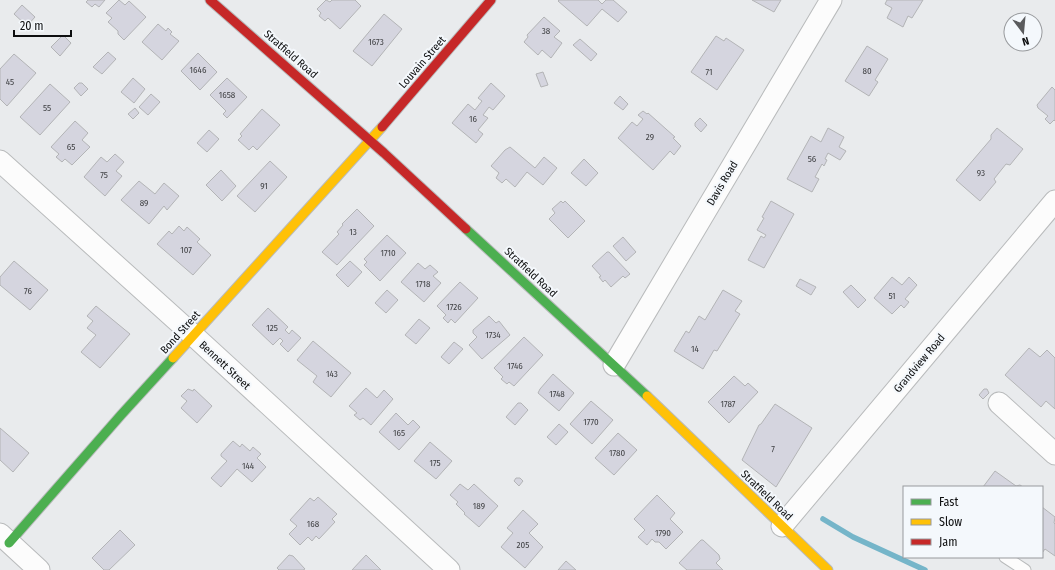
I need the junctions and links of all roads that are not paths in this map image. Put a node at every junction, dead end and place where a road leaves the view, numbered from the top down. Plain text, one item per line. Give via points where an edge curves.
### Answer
1 (210, 0) edge
2 (491, 0) edge
3 (831, 0) edge
4 (371, 140) junction
5 (0, 161) edge
6 (1055, 201) edge
7 (193, 335) junction
8 (614, 365) junction
9 (999, 403) dead end
10 (1055, 454) edge
11 (782, 526) junction
12 (5, 539) edge
13 (1007, 558) edge
14 (39, 570) edge
15 (449, 570) edge
16 (828, 570) edge
17 (1025, 570) edge

1 - 4 main road, Stratfield Road
2 - 4 main road, Louvain Street
3 - 8 street, Davis Road
4 - 7 main road, Bond Street
4 - 8 main road, Stratfield Road
5 - 7 street, Bennett Street
6 - 11 street, Grandview Road
7 - 12 main road, Bond Street
7 - 15 street, Bennett Street
8 - 11 main road, Stratfield Road
9 - 10 street
11 - 16 main road, Stratfield Road
12 - 14 street
13 - 17 lane

